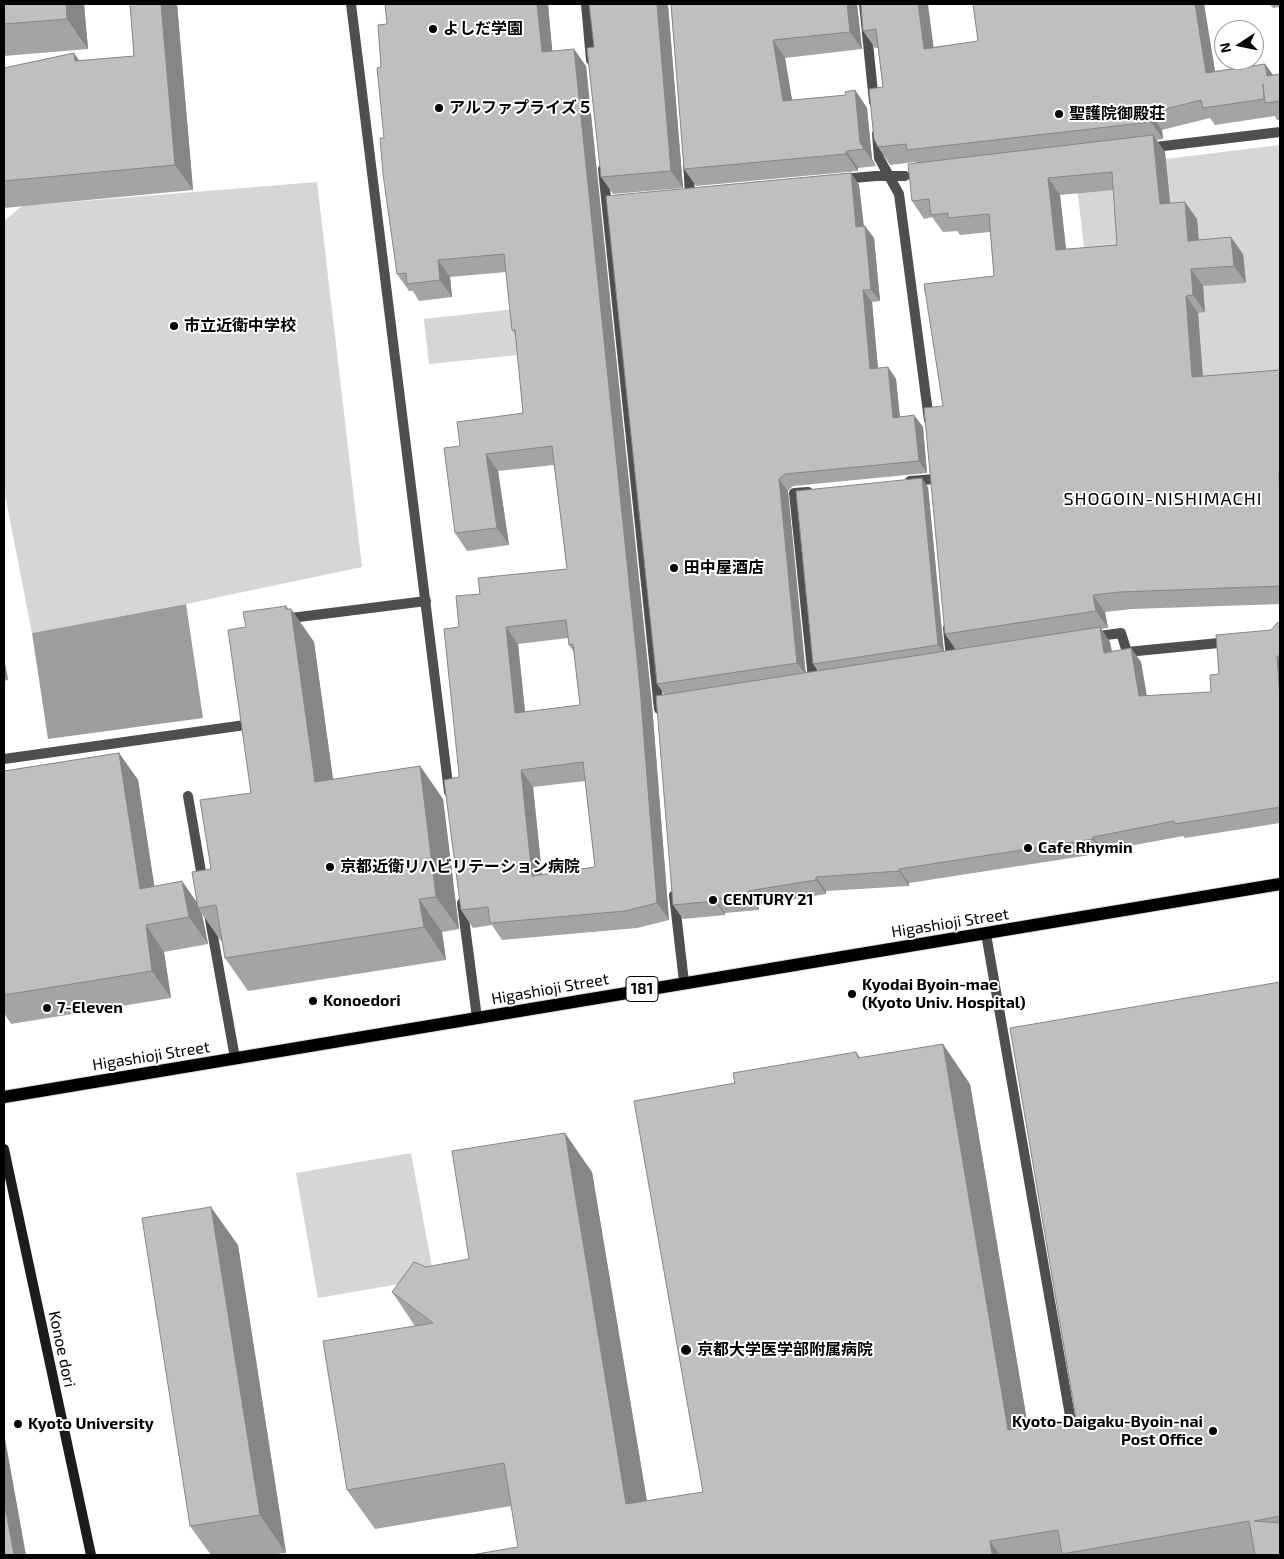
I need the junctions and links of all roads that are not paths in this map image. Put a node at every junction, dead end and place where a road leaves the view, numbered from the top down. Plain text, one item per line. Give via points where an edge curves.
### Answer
1 (351, 4) edge
2 (586, 4) edge
3 (864, 4) edge
4 (593, 73) edge
5 (1280, 132) edge
6 (1132, 150) edge
7 (687, 156) edge
8 (602, 162) edge
9 (888, 176) junction
10 (910, 176) edge
11 (827, 181) edge
12 (690, 194) edge
13 (930, 430) edge
14 (935, 479) edge
15 (897, 483) edge
16 (822, 490) edge
17 (426, 601) junction
18 (948, 618) edge
19 (275, 620) edge
20 (1084, 638) edge
21 (1242, 641) edge
22 (951, 658) edge
23 (813, 679) edge
24 (660, 723) edge
25 (245, 725) edge
26 (4, 759) edge
27 (188, 796) dead end
28 (451, 806) edge
29 (673, 882) edge
30 (1280, 884) edge
31 (461, 893) edge
32 (986, 934) junction
33 (684, 982) junction
34 (477, 1018) junction
35 (235, 1058) junction
36 (4, 1097) edge
37 (4, 1149) edge
38 (1074, 1441) edge
39 (91, 1555) edge

1 - 17 street
2 - 4 street
3 - 9 street via 879,158
5 - 6 street
7 - 12 street
8 - 24 street via 611,201 664,703
9 - 10 street
9 - 11 street
9 - 13 street via 899,194
14 - 15 street
16 - 23 street via 794,493
17 - 19 street
17 - 28 street
18 - 22 street
20 - 21 street via 1121,633 1127,652
25 - 26 street
27 - 35 street
29 - 33 street
30 - 32 main road, Higashioji Street / 181
31 - 34 street
32 - 33 main road, Higashioji Street / 181
32 - 38 street
33 - 34 main road, Higashioji Street / 181
34 - 35 main road, Higashioji Street / 181
35 - 36 main road, Higashioji Street / 181
37 - 39 street, Konoe dori

